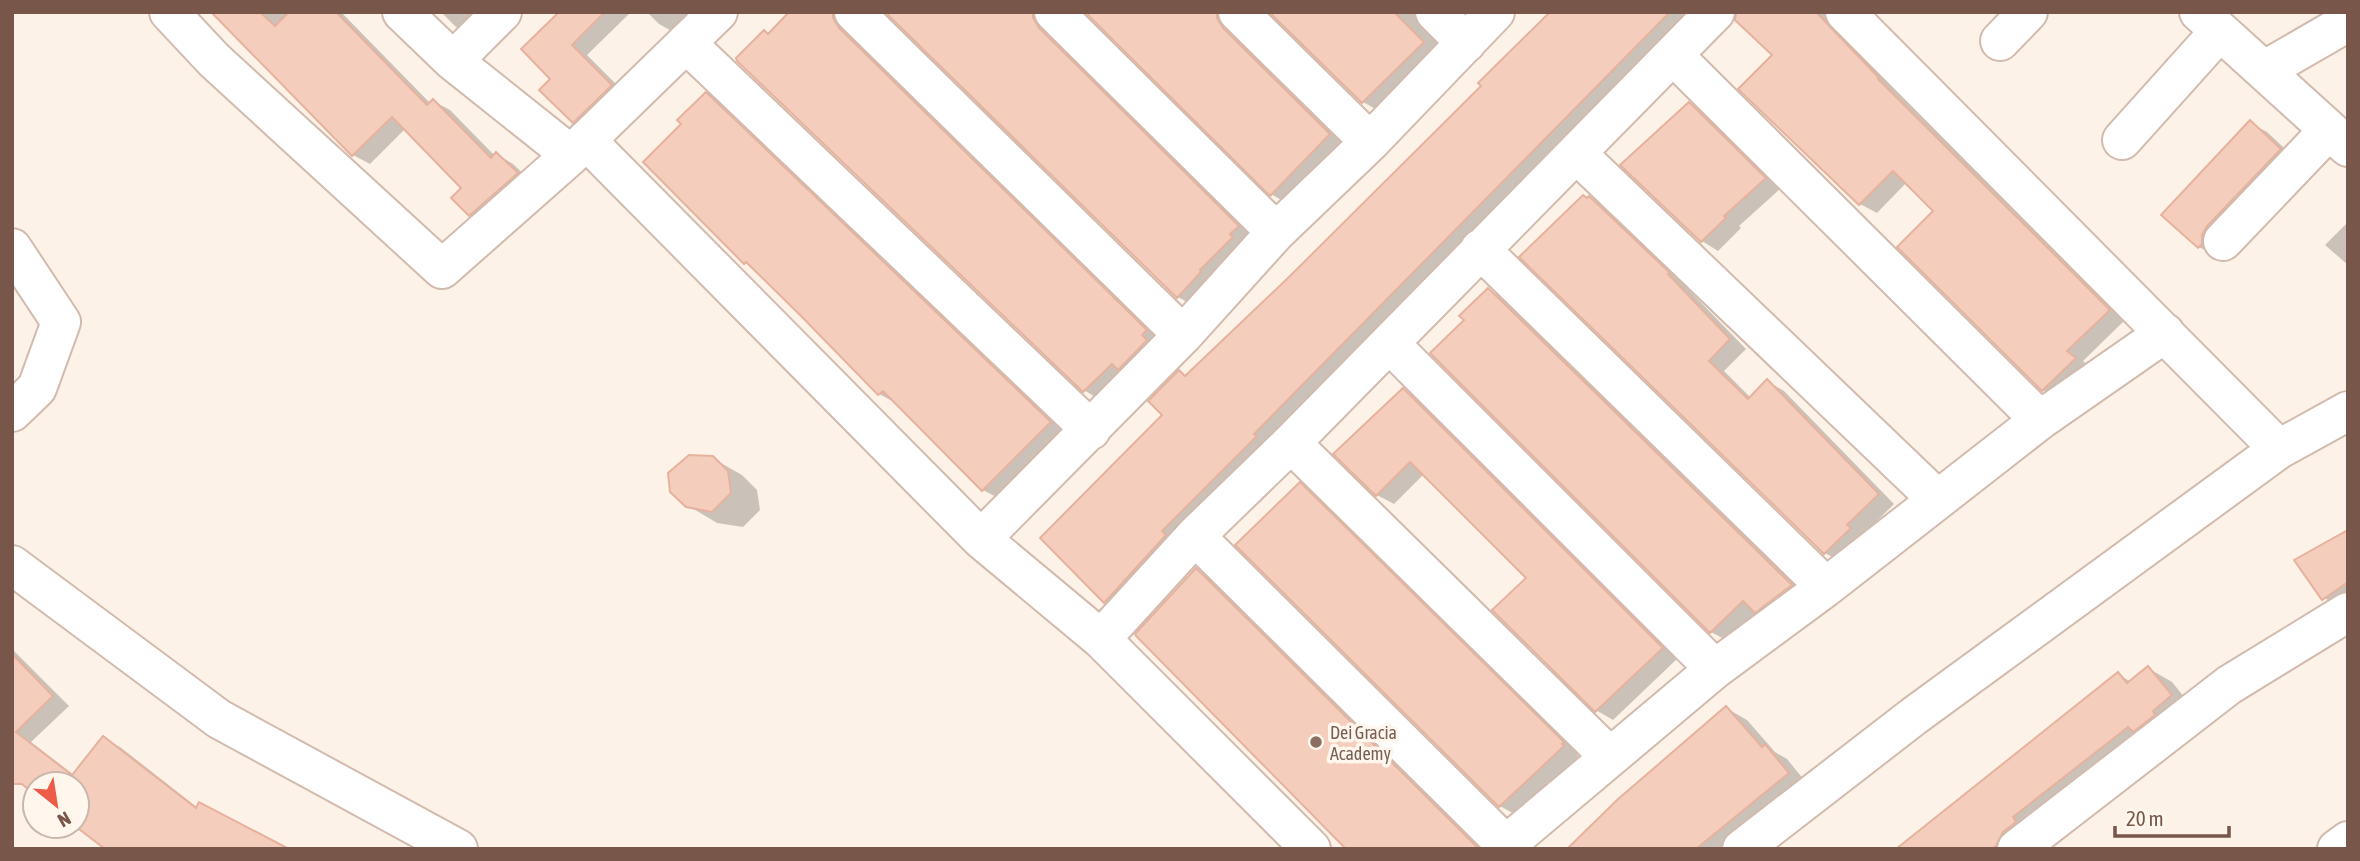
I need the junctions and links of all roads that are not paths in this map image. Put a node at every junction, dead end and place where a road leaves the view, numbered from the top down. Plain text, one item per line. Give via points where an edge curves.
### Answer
1 (169, 12) edge
2 (402, 12) edge
3 (502, 12) edge
4 (718, 12) edge
5 (854, 12) edge
6 (1054, 12) edge
7 (1238, 12) edge
8 (1435, 12) edge
9 (1495, 12) edge
10 (1715, 12) edge
11 (1845, 12) edge
12 (2028, 12) edge
13 (2209, 22) edge
14 (2348, 22) edge
15 (2000, 41) dead end
16 (686, 43) junction
17 (1466, 43) junction
18 (1673, 55) junction
19 (453, 61) junction
20 (2265, 70) junction
21 (2338, 139) edge
22 (2122, 140) dead end
23 (1370, 142) junction
24 (578, 148) junction
25 (1577, 154) junction
26 (1276, 232) junction
27 (2223, 241) dead end
28 (12, 248) edge
29 (1480, 250) junction
30 (2165, 333) junction
31 (1183, 335) junction
32 (1390, 344) junction
33 (2348, 411) edge
34 (12, 412) edge
35 (2040, 420) junction
36 (1091, 430) junction
37 (1291, 443) junction
38 (2279, 449) junction
39 (1937, 499) junction
40 (1195, 536) junction
41 (981, 539) junction
42 (12, 565) edge
43 (1826, 587) junction
44 (2348, 612) edge
45 (1101, 639) junction
46 (1715, 669) junction
47 (1610, 757) junction
48 (2348, 841) edge
49 (1504, 847) edge
50 (458, 849) edge
51 (1311, 849) edge
52 (1742, 849) edge
53 (2017, 849) edge
54 (2337, 849) edge

1 - 24 street via 214,60 442,269
2 - 19 street
3 - 19 street
4 - 16 street
5 - 31 street
6 - 26 street
7 - 23 street
8 - 17 street
9 - 17 street
10 - 18 street
11 - 30 street
12 - 15 street
13 - 20 street
13 - 22 street
14 - 20 street
16 - 24 street
16 - 36 street
17 - 23 street
18 - 25 street
18 - 35 street
19 - 24 street
20 - 21 street
21 - 27 street
23 - 26 street
24 - 41 street
25 - 29 street
25 - 39 street
26 - 31 street
28 - 34 street via 61,322 37,388
29 - 32 street
29 - 43 street
30 - 35 street
30 - 38 street
31 - 36 street
32 - 37 street
32 - 46 street
33 - 38 street
35 - 39 street
36 - 41 street
37 - 40 street
37 - 47 street
38 - 52 street via 1914,716
39 - 43 street
40 - 45 street
40 - 49 street
41 - 45 street
42 - 50 street via 219,719
43 - 46 street
44 - 53 street via 2229,685
45 - 51 street
46 - 47 street
47 - 49 street
48 - 54 street

